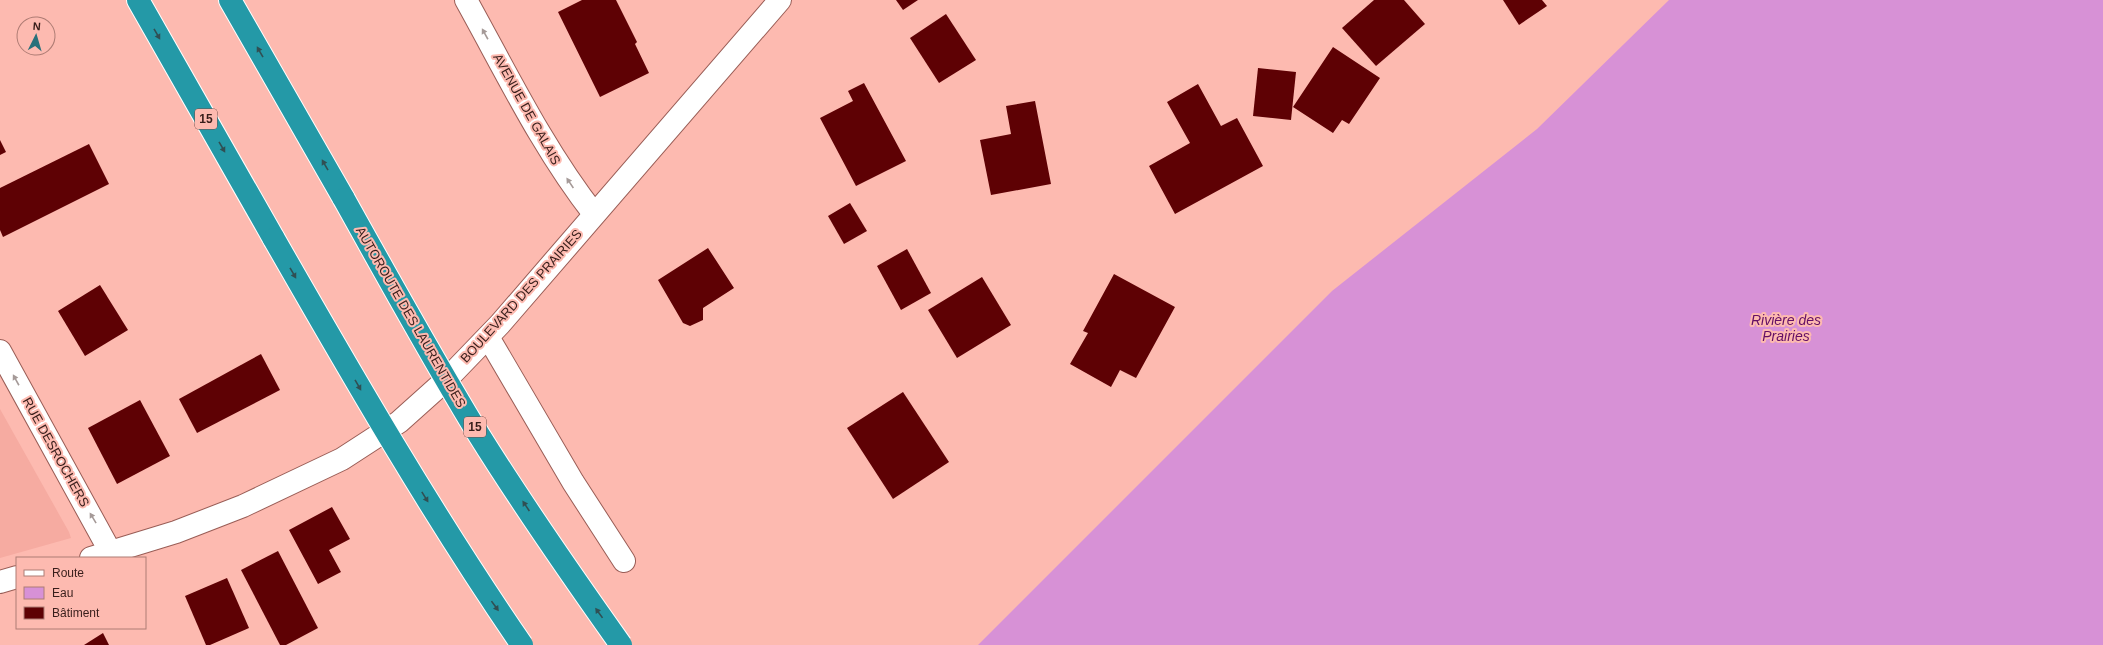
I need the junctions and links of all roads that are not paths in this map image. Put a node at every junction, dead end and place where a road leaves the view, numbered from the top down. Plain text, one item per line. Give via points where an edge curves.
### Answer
1 (138, 0) edge
2 (230, 0) edge
3 (466, 0) edge
4 (780, 0) edge
5 (594, 214) junction
6 (488, 337) junction
7 (0, 351) edge
8 (101, 555) edge
9 (624, 562) dead end
10 (16, 577) edge
11 (0, 582) edge
12 (522, 645) edge
13 (621, 645) edge

1 -> 12 highway, 15, bridge via 416,483
13 -> 2 highway, AUTOROUTE DES LAURENTIDES / 15, bridge via 575,581 480,436 428,350
5 -> 3 street, AVENUE DE GALAIS via 572,187 556,161
4 - 5 street, BOULEVARD DES PRAIRIES
5 - 6 street, BOULEVARD DES PRAIRIES
6 - 8 street, BOULEVARD DES PRAIRIES via 447,379 399,422 342,458 243,506 176,532
6 - 9 street via 573,482
8 -> 7 street, RUE DESROCHERS
10 - 11 street

